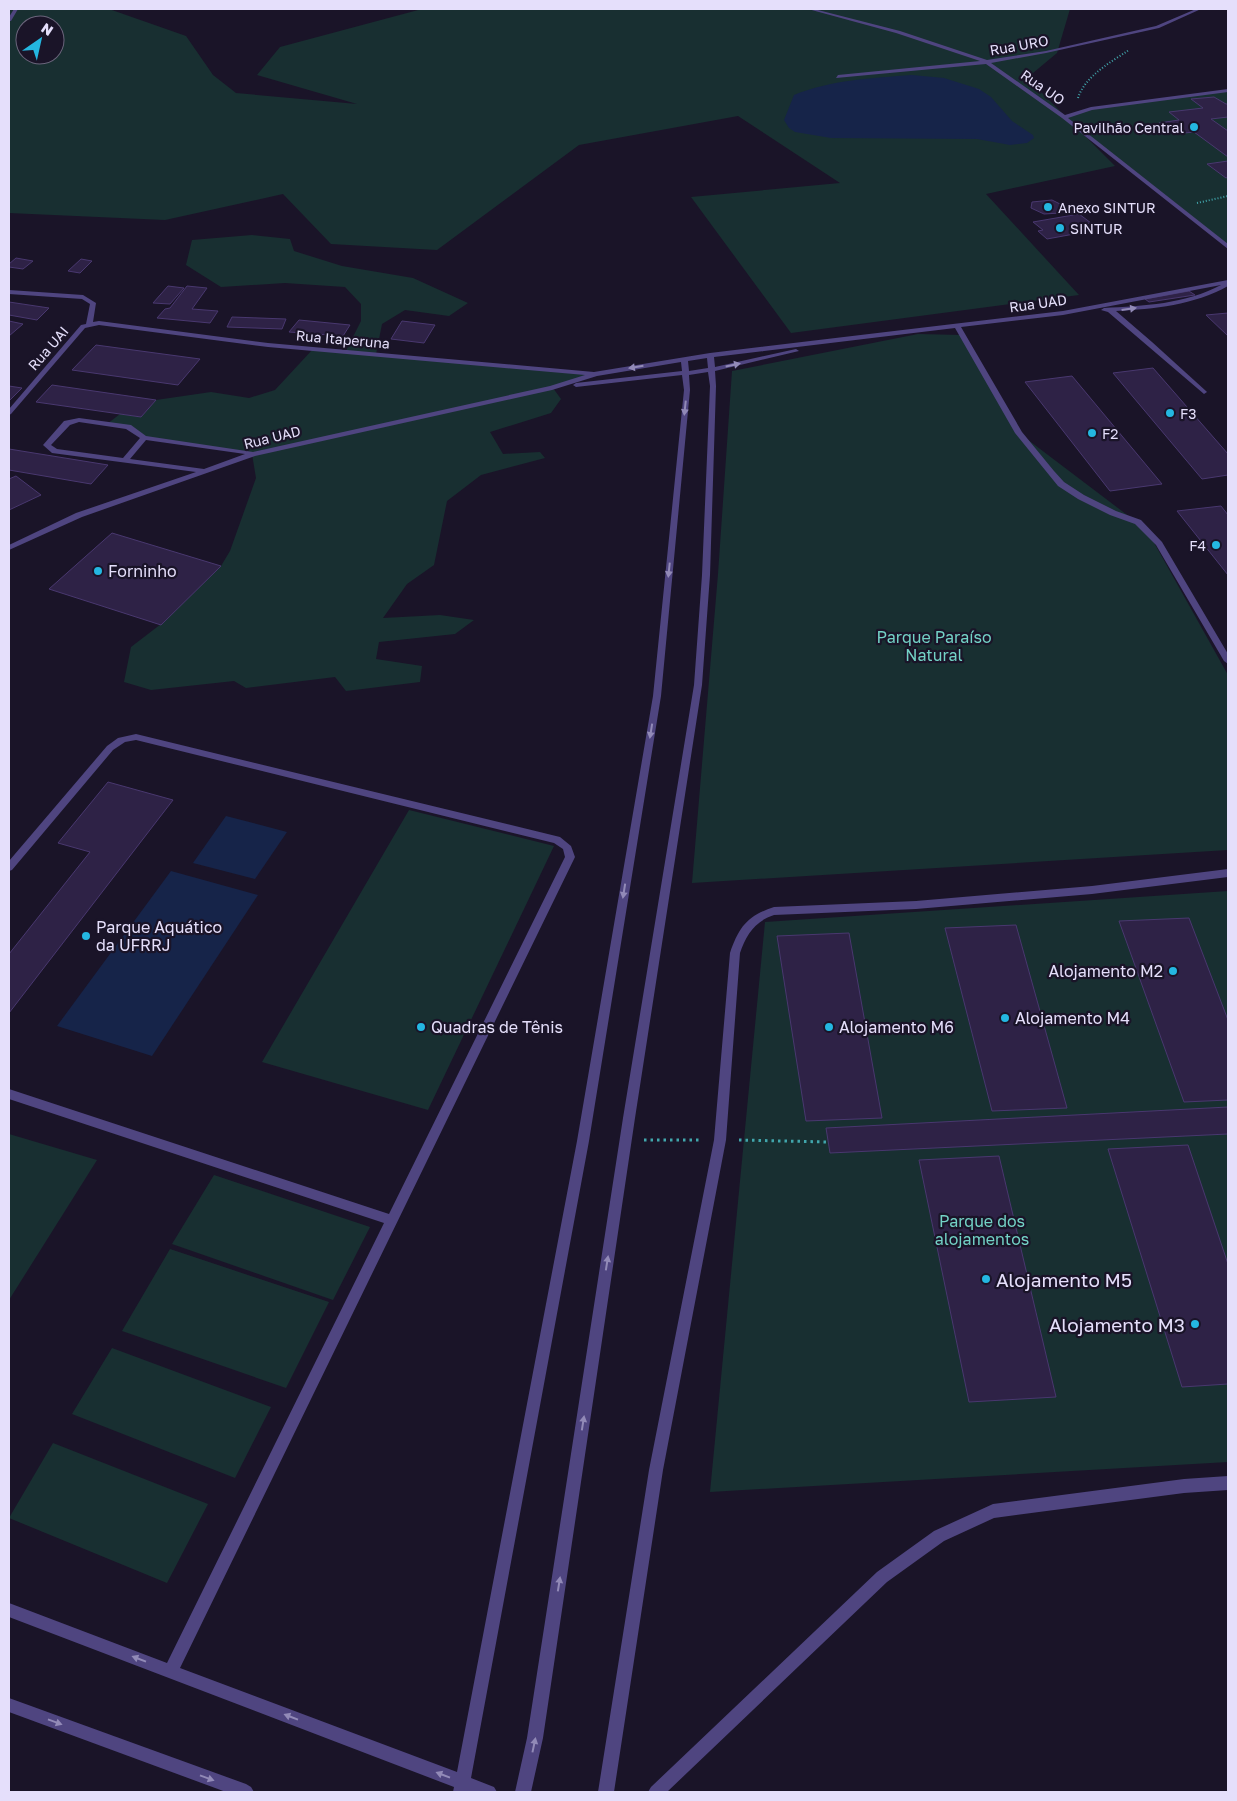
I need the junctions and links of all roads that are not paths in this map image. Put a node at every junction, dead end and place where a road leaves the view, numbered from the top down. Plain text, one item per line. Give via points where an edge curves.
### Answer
1 (16, 9) edge
2 (810, 9) edge
3 (1199, 9) edge
4 (9, 20) edge
5 (987, 62) junction
6 (838, 77) dead end
7 (1228, 90) edge
8 (1064, 117) junction
9 (1228, 247) edge
10 (1228, 283) edge
11 (9, 292) edge
12 (1110, 310) junction
13 (1063, 313) junction
14 (89, 324) junction
15 (957, 326) junction
16 (850, 340) junction
17 (710, 355) junction
18 (684, 359) junction
19 (712, 370) junction
20 (685, 373) junction
21 (596, 374) junction
22 (552, 388) junction
23 (1204, 392) dead end
24 (9, 413) edge
25 (144, 438) junction
26 (252, 454) junction
27 (126, 460) junction
28 (204, 471) junction
29 (9, 548) edge
30 (1228, 661) edge
31 (9, 867) edge
32 (1228, 873) edge
33 (9, 1094) edge
34 (391, 1220) junction
35 (1228, 1483) edge
36 (9, 1610) edge
37 (171, 1671) junction
38 (9, 1705) edge
39 (462, 1788) edge
40 (246, 1792) edge
41 (489, 1792) edge
42 (523, 1792) edge
43 (606, 1792) edge
44 (656, 1792) edge

1 - 4 lane
2 - 5 lane, Rua UO via 898,32
3 - 5 lane, Rua URO via 1157,27 1130,34
5 - 6 lane, Rua URO
5 - 8 lane, Rua UO
7 - 8 lane via 1078,112
8 - 9 lane, Rua UO
12 -> 10 lane via 1204,296
10 - 13 lane, Rua UAD
11 - 14 lane via 83,297 93,302
12 - 13 lane
12 - 23 lane
13 - 15 lane, Rua UAD
14 - 21 lane, Rua Itaperuna via 268,345
14 - 24 lane, Rua UAI via 83,326
15 - 16 lane, Rua UAD
15 - 30 lane via 1020,433 1061,484 1113,513 1138,522 1159,544
16 - 17 lane, Rua UAD
19 -> 16 lane, Rua UAD
17 - 18 lane, Rua UAD
17 - 19 lane
18 - 20 lane
18 -> 21 lane, Rua UAD
19 - 20 lane, Rua UAD
42 -> 19 lane via 536,1738 698,685 706,575
20 - 22 lane, Rua UAD
20 -> 39 lane via 686,400 657,696 584,1141
21 - 22 lane, Rua UAD
22 - 26 lane, Rua UAD
25 - 26 lane
25 - 27 lane
25 - 27 lane via 134,429 124,426 79,420 67,423 48,445 55,451
26 - 28 lane, Rua UAD
27 - 28 lane
28 - 29 lane, Rua UAD via 79,515
31 - 34 lane via 110,748 117,741 136,737 557,840 566,845 570,857
32 - 43 lane via 1092,890 936,904 774,911 756,918 743,931 735,953 720,1140 656,1470
33 - 34 lane
34 - 37 lane
35 - 44 lane via 993,1511 939,1536 882,1577
37 -> 36 lane
39 -> 37 lane
38 -> 40 lane
39 - 41 lane

